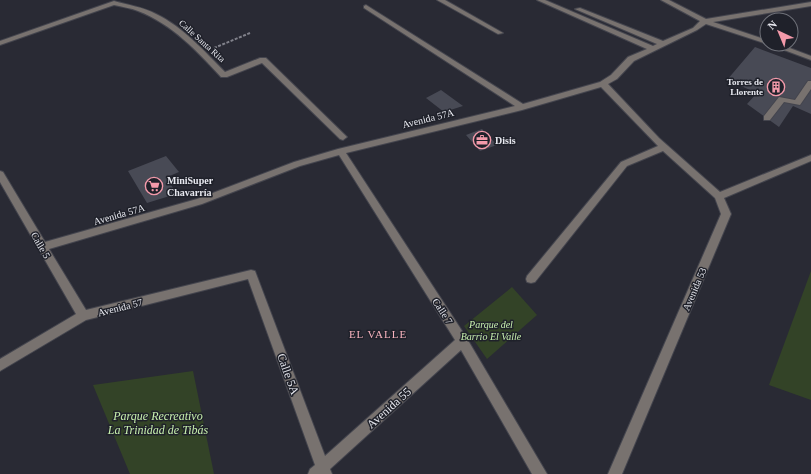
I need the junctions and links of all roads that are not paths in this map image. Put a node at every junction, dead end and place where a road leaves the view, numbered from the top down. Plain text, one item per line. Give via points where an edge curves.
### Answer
1 (440, 0) edge
2 (540, 0) edge
3 (556, 0) edge
4 (664, 0) edge
5 (112, 2) edge
6 (811, 4) edge
7 (366, 7) dead end
8 (705, 21) junction
9 (500, 33) dead end
10 (759, 39) edge
11 (0, 43) edge
12 (664, 44) junction
13 (654, 49) junction
14 (794, 52) edge
15 (811, 58) edge
16 (811, 82) edge
17 (603, 84) junction
18 (522, 107) junction
19 (767, 118) dead end
20 (343, 137) dead end
21 (664, 147) junction
22 (341, 151) junction
23 (811, 158) edge
24 (0, 174) edge
25 (719, 196) junction
26 (42, 247) junction
27 (251, 274) joint
28 (531, 279) dead end
29 (83, 316) junction
30 (462, 341) junction
31 (0, 365) edge
32 (321, 472) edge
33 (540, 474) edge
34 (615, 474) edge

1 - 9 street
2 - 13 street
3 - 12 street
4 - 8 street
5 - 11 street
5 - 20 street, Calle Santa Rita via 141,10 162,20 183,34 224,75 263,60
6 - 8 street, Avenida 57A
7 - 18 street
8 - 10 street
8 - 12 street, Avenida 57A via 695,29
12 - 13 street, Avenida 57A
13 - 17 street, Avenida 57A via 631,59
14 - 15 street
16 - 19 street via 796,103 782,99
17 - 18 street, Avenida 57A
17 - 21 street
18 - 22 street, Avenida 57A
21 - 25 street
21 - 28 street via 624,164
22 - 26 street, Avenida 57A via 297,164 199,202
22 - 30 street, Calle 7
23 - 25 street
24 - 26 street, Calle 5
25 - 34 street, Avenida 53 via 726,214
26 - 29 street, Calle 5
27 - 29 street, Avenida 57
27 - 32 street, Calle 5A
29 - 31 street, Avenida 57
30 - 32 street, Avenida 55
30 - 33 street, Calle 7

